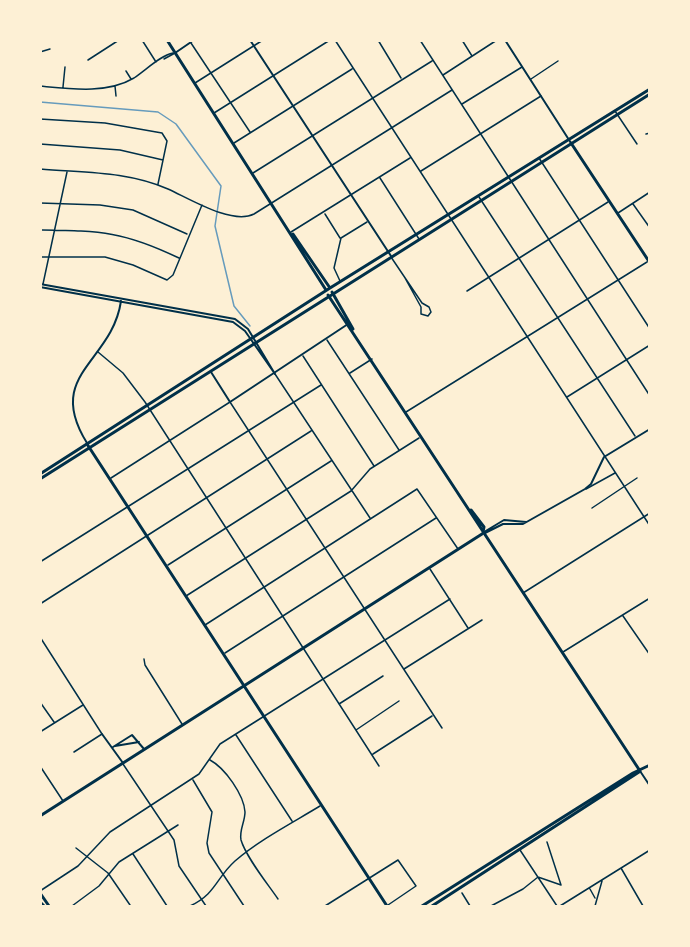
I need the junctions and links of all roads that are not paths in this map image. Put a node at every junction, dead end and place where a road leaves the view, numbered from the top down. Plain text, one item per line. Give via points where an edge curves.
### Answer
1 (118, 40) edge
2 (142, 40) edge
3 (167, 40) edge
4 (250, 40) edge
5 (263, 40) edge
6 (330, 40) edge
7 (335, 40) edge
8 (378, 40) edge
9 (420, 40) edge
10 (462, 40) edge
11 (497, 40) edge
12 (505, 40) edge
13 (191, 41) edge
14 (254, 46) junction
15 (51, 49) dead end
16 (40, 52) edge
17 (175, 52) junction
18 (472, 56) junction
19 (88, 60) dead end
20 (432, 60) junction
21 (558, 61) dead end
22 (157, 63) junction
23 (65, 67) dead end
24 (522, 67) junction
25 (353, 68) junction
26 (126, 71) dead end
27 (211, 73) junction
28 (442, 75) junction
29 (274, 76) junction
30 (402, 78) junction
31 (131, 80) junction
32 (530, 80) junction
33 (194, 84) junction
34 (40, 86) edge
35 (115, 86) junction
36 (63, 88) junction
37 (650, 89) edge
38 (452, 90) junction
39 (650, 94) edge
40 (116, 96) dead end
41 (541, 96) junction
42 (372, 98) junction
43 (230, 103) junction
44 (292, 105) junction
45 (462, 105) junction
46 (616, 112) junction
47 (213, 114) junction
48 (40, 119) edge
49 (392, 128) junction
50 (250, 132) junction
51 (480, 134) junction
52 (312, 136) junction
53 (570, 141) junction
54 (233, 143) junction
55 (40, 144) edge
56 (637, 144) dead end
57 (411, 158) junction
58 (539, 158) junction
59 (163, 160) junction
60 (542, 162) junction
61 (331, 166) junction
62 (40, 169) edge
63 (67, 171) junction
64 (420, 172) junction
65 (252, 173) junction
66 (379, 177) junction
67 (508, 177) junction
68 (511, 181) junction
69 (158, 185) junction
70 (650, 192) edge
71 (351, 196) junction
72 (478, 196) junction
73 (481, 200) junction
74 (609, 201) junction
75 (61, 203) junction
76 (272, 203) junction
77 (633, 203) junction
78 (40, 204) edge
79 (202, 204) junction
80 (324, 213) junction
81 (617, 213) junction
82 (448, 214) junction
83 (450, 219) junction
84 (579, 220) junction
85 (368, 221) junction
86 (649, 227) edge
87 (40, 230) edge
88 (55, 230) junction
89 (291, 232) junction
90 (188, 234) junction
91 (416, 235) junction
92 (341, 238) junction
93 (419, 239) junction
94 (548, 239) junction
95 (388, 252) junction
96 (391, 256) junction
97 (40, 257) edge
98 (49, 257) junction
99 (179, 258) junction
100 (519, 258) junction
101 (649, 262) edge
102 (488, 277) junction
103 (618, 280) junction
104 (341, 282) junction
105 (41, 286) edge
106 (329, 291) junction
107 (467, 291) dead end
108 (122, 300) junction
109 (587, 300) junction
110 (423, 306) dead end
111 (286, 316) junction
112 (558, 317) junction
113 (350, 320) junction
114 (348, 324) junction
115 (650, 329) edge
116 (273, 330) junction
117 (353, 330) junction
118 (527, 336) junction
119 (253, 340) junction
120 (327, 340) junction
121 (650, 345) edge
122 (98, 352) junction
123 (227, 354) junction
124 (303, 356) junction
125 (372, 359) junction
126 (626, 360) junction
127 (210, 371) junction
128 (349, 373) junction
129 (275, 374) junction
130 (597, 378) junction
131 (321, 385) junction
132 (650, 396) edge
133 (567, 397) junction
134 (230, 402) junction
135 (293, 403) junction
136 (149, 407) junction
137 (406, 412) junction
138 (248, 429) junction
139 (650, 429) edge
140 (311, 430) junction
141 (422, 436) junction
142 (636, 437) junction
143 (170, 440) junction
144 (88, 446) junction
145 (399, 451) junction
146 (604, 457) junction
147 (267, 459) junction
148 (331, 461) junction
149 (375, 466) junction
150 (188, 467) junction
151 (616, 473) junction
152 (40, 474) edge
153 (637, 478) dead end
154 (40, 479) edge
155 (109, 479) junction
156 (626, 487) junction
157 (287, 489) junction
158 (585, 489) junction
159 (351, 491) junction
160 (207, 497) junction
161 (127, 507) junction
162 (592, 508) dead end
163 (650, 513) edge
164 (644, 517) junction
165 (437, 518) junction
166 (306, 519) junction
167 (371, 519) junction
168 (650, 526) edge
169 (227, 527) junction
170 (482, 534) junction
171 (146, 536) junction
172 (325, 549) junction
173 (458, 550) junction
174 (246, 558) junction
175 (40, 562) edge
176 (165, 567) junction
177 (430, 568) junction
178 (344, 578) junction
179 (265, 587) junction
180 (522, 593) junction
181 (185, 597) junction
182 (650, 598) edge
183 (450, 599) junction
184 (40, 604) edge
185 (364, 609) junction
186 (623, 615) junction
187 (284, 616) junction
188 (482, 620) dead end
189 (204, 626) junction
190 (469, 628) junction
191 (40, 637) edge
192 (385, 641) junction
193 (46, 645) junction
194 (304, 647) junction
195 (40, 648) edge
196 (563, 652) junction
197 (223, 655) junction
198 (650, 655) edge
199 (144, 659) dead end
200 (403, 670) junction
201 (383, 676) dead end
202 (324, 677) junction
203 (243, 686) junction
204 (399, 701) dead end
205 (40, 702) edge
206 (339, 704) junction
207 (84, 705) junction
208 (433, 715) junction
209 (263, 716) junction
210 (54, 723) junction
211 (183, 725) junction
212 (442, 728) dead end
213 (356, 730) junction
214 (40, 732) edge
215 (102, 734) junction
216 (236, 734) junction
217 (139, 742) junction
218 (113, 747) junction
219 (144, 750) junction
220 (74, 752) dead end
221 (372, 755) junction
222 (209, 759) junction
223 (123, 763) junction
224 (650, 765) edge
225 (40, 766) edge
226 (379, 766) dead end
227 (640, 771) junction
228 (192, 779) junction
229 (650, 786) edge
230 (63, 801) junction
231 (151, 805) junction
232 (321, 805) junction
233 (40, 816) edge
234 (293, 823) junction
235 (178, 825) dead end
236 (167, 830) junction
237 (548, 842) dead end
238 (76, 848) dead end
239 (520, 850) junction
240 (650, 850) edge
241 (248, 852) junction
242 (132, 853) junction
243 (87, 856) junction
244 (621, 868) junction
245 (108, 873) junction
246 (224, 875) junction
247 (538, 877) junction
248 (369, 879) junction
249 (602, 880) junction
250 (589, 888) junction
251 (40, 892) edge
252 (462, 893) dead end
253 (278, 899) dead end
254 (201, 900) junction
255 (596, 900) junction
256 (40, 902) edge
257 (130, 904) dead end
258 (44, 906) edge
259 (49, 906) edge
260 (72, 906) edge
261 (167, 906) edge
262 (190, 906) edge
263 (206, 906) edge
264 (244, 906) edge
265 (325, 906) edge
266 (387, 906) edge
267 (422, 906) edge
268 (432, 906) edge
269 (470, 906) edge
270 (491, 906) edge
271 (559, 906) edge
272 (595, 906) edge
273 (600, 906) edge
274 (643, 906) edge

1 - 19 street
2 - 22 street
3 - 17 main road
4 - 14 street
5 - 14 street
6 - 29 street
7 - 25 street
8 - 30 street
9 - 20 street
10 - 18 street
11 - 18 street
12 - 24 street
13 - 17 street
13 - 27 street
14 - 27 street
14 - 29 street
15 - 16 street
17 - 22 street
17 - 33 main road
18 - 28 street
20 - 28 street
20 - 30 street
21 - 32 street
22 - 31 street
23 - 36 street
24 - 32 street
24 - 45 street
25 - 42 street
25 - 44 street
26 - 31 street
27 - 33 street
27 - 43 street
28 - 38 street
29 - 43 street
29 - 44 street
30 - 42 street
31 - 35 street
32 - 41 street
33 - 47 main road
34 - 36 street
35 - 36 street
35 - 40 street
37 - 46 main road
38 - 45 street
38 - 49 street
39 - 46 main road
41 - 51 street
41 - 53 street
42 - 49 street
42 - 52 street
43 - 47 street
43 - 50 street
44 - 50 street
44 - 52 street
45 - 51 street
46 - 53 main road
46 - 56 street
47 - 54 main road
48 - 59 street via 162,133 167,137
49 - 57 street
49 - 61 street
50 - 54 street
51 - 64 street
51 - 67 street
52 - 61 street
52 - 65 street
53 - 58 main road
53 - 60 main road
53 - 74 main road
54 - 65 main road
55 - 59 street via 120,150
57 - 64 street
57 - 66 street
58 - 60 street
58 - 67 main road
59 - 69 street
60 - 68 main road
60 - 84 street
61 - 71 street
61 - 76 street
62 - 63 street
63 - 69 street via 111,173
63 - 75 street
64 - 82 street
65 - 76 main road
66 - 71 street
66 - 91 street
67 - 68 street
67 - 72 main road
68 - 73 main road
68 - 94 street
69 - 79 street
70 - 77 street
71 - 80 street
71 - 85 street
72 - 73 street
72 - 82 main road
73 - 83 main road
73 - 100 street
74 - 81 main road
74 - 84 street
75 - 78 street
75 - 88 street
75 - 90 street via 133,210
76 - 79 street via 242,219
76 - 89 main road
77 - 81 street
77 - 86 street
79 - 90 street
80 - 89 street
80 - 92 street
81 - 101 main road
82 - 83 street
82 - 91 main road
83 - 93 main road
83 - 102 street
84 - 94 street
84 - 103 street
85 - 92 street
85 - 95 street
87 - 88 street
88 - 98 street
88 - 99 street via 111,232
89 - 106 main road
90 - 99 street
91 - 93 street
91 - 95 main road
92 - 104 street via 334,268
93 - 96 main road
94 - 100 street
94 - 109 street
95 - 96 street
95 - 104 main road
96 - 106 main road
96 - 110 street
97 - 98 street
98 - 99 street via 105,257 164,280 170,279
98 - 105 street
100 - 102 street
100 - 112 street
101 - 103 street
102 - 107 street
102 - 118 street
103 - 109 street
103 - 115 street
104 - 106 main road
105 - 108 street
106 - 111 main road
106 - 113 main road
106 - 114 main road
106 - 116 main road
108 - 119 street via 228,316 243,324
108 - 122 street via 114,329
109 - 112 street
109 - 126 street
111 - 116 main road
111 - 119 main road
112 - 118 street
112 - 130 street
113 - 114 street
113 - 117 main road
114 - 117 main road
114 - 120 street
116 - 119 main road
117 - 125 main road
118 - 133 street
118 - 137 street
119 - 123 main road
119 - 127 main road
119 - 129 street
120 - 124 street
120 - 128 street
121 - 126 street
122 - 136 street via 128,378
122 - 144 street via 79,376 72,396 75,422
123 - 127 main road
123 - 136 main road
124 - 129 street
124 - 131 street
125 - 128 street
125 - 137 main road
126 - 130 street
126 - 132 street
127 - 134 street
127 - 136 main road
128 - 145 street
129 - 134 street
129 - 135 street
130 - 133 street
130 - 142 street
131 - 135 street
131 - 149 street
133 - 146 street
134 - 138 street
134 - 143 street
135 - 138 street
135 - 140 street
136 - 143 street
136 - 144 main road
137 - 141 main road
138 - 147 street
138 - 150 street
139 - 142 street
140 - 147 street
140 - 148 street
141 - 145 street
141 - 170 main road via 484,527
142 - 146 street
143 - 150 street
143 - 155 street
144 - 152 main road
144 - 154 main road
144 - 155 main road
145 - 149 street
146 - 151 street
146 - 158 street
147 - 157 street
147 - 160 street
148 - 157 street
148 - 159 street
149 - 159 street
150 - 160 street
150 - 161 street
151 - 156 street
151 - 158 street
153 - 156 street
155 - 161 main road
156 - 162 street
156 - 164 street
157 - 166 street
157 - 169 street
158 - 170 street via 547,513 526,522 504,520
159 - 166 street
159 - 167 street
160 - 169 street
160 - 171 street
161 - 171 main road
161 - 175 street
163 - 164 street
164 - 168 street
164 - 180 street
165 - 167 street via 417,489
165 - 173 street
165 - 178 street
166 - 172 street
166 - 174 street
167 - 172 street
169 - 174 street
169 - 176 street
170 - 173 main road
170 - 180 main road
171 - 176 main road
171 - 184 street
172 - 178 street
172 - 179 street
173 - 177 main road
174 - 179 street
174 - 181 street
176 - 181 main road
177 - 183 street
177 - 185 main road
178 - 185 street
178 - 187 street
179 - 187 street
179 - 189 street
180 - 196 main road
181 - 189 main road
182 - 186 street
183 - 190 street
183 - 192 street
185 - 192 street
185 - 194 main road
186 - 196 street
186 - 198 street
187 - 194 street
187 - 197 street
188 - 190 street
189 - 197 main road
190 - 200 street
191 - 193 street
192 - 200 street
192 - 202 street
193 - 195 street
193 - 207 street
194 - 202 street
194 - 203 main road
196 - 227 main road
197 - 203 main road
199 - 211 street
200 - 208 street
201 - 206 street
202 - 206 street
202 - 209 street
203 - 209 main road
203 - 211 main road
204 - 213 street
205 - 210 street
206 - 213 street
207 - 210 street
207 - 215 street
208 - 212 street
208 - 221 street
209 - 216 street
209 - 232 main road
210 - 214 street
211 - 219 main road
213 - 221 street
215 - 218 street
215 - 220 street
216 - 222 street via 217,746
216 - 234 street
217 - 218 street
217 - 218 street via 130,735
217 - 219 street
218 - 223 street
219 - 223 main road
221 - 226 street
222 - 228 street
222 - 241 street via 222,768 242,799 245,815 240,834
223 - 230 main road
223 - 231 street
224 - 227 main road
225 - 230 street
227 - 229 street
227 - 239 main road via 637,777
227 - 267 main road
228 - 231 street
228 - 246 street via 212,812 207,843
230 - 233 main road
231 - 236 street
231 - 243 street via 103,837
232 - 234 street
232 - 248 main road
234 - 241 street
235 - 236 street
236 - 242 street
236 - 254 street via 176,846 179,866
237 - 247 street via 561,885
238 - 243 street
239 - 247 street
239 - 268 main road
240 - 244 street
241 - 246 street
241 - 253 street
242 - 245 street
242 - 261 street
243 - 245 street
243 - 251 street
244 - 249 street
244 - 274 street
245 - 257 street
245 - 260 street via 99,886
246 - 254 street
246 - 264 street
247 - 270 street
247 - 271 street
248 - 265 street
248 - 266 main road
248 - 266 street via 399,861 416,886
249 - 250 street
249 - 255 street
250 - 255 street
250 - 271 street
251 - 259 main road
252 - 269 street
254 - 262 street
254 - 263 street
255 - 272 street
255 - 273 street
256 - 258 main road

